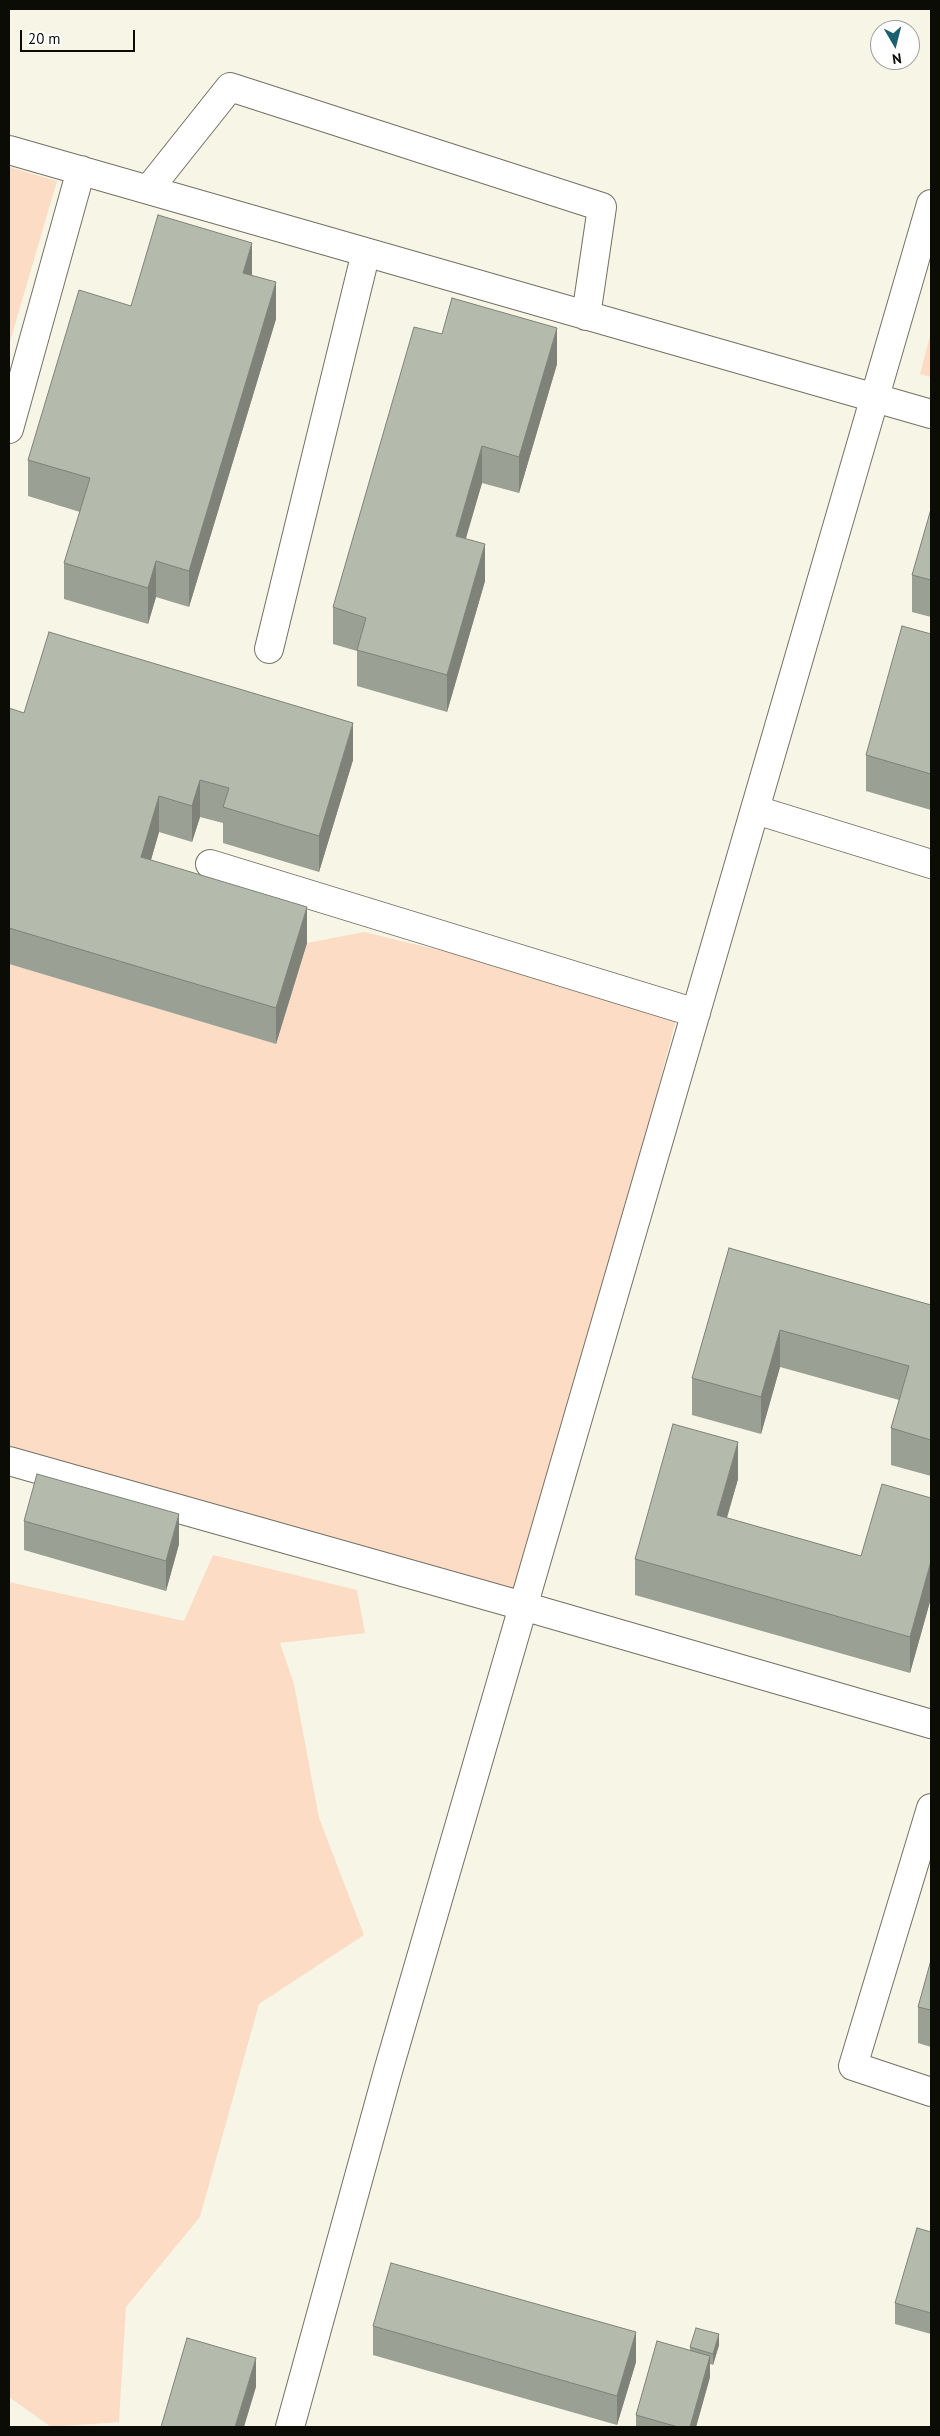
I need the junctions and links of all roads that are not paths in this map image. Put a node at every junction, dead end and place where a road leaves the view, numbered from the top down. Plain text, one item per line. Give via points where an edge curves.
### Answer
1 (9, 150) edge
2 (81, 170) junction
3 (148, 190) junction
4 (931, 204) edge
5 (366, 252) junction
6 (586, 316) junction
7 (875, 398) junction
8 (931, 414) edge
9 (9, 429) edge
10 (269, 648) dead end
11 (756, 810) junction
12 (210, 864) dead end
13 (931, 864) edge
14 (696, 1013) junction
15 (9, 1461) edge
16 (524, 1606) junction
17 (931, 1724) edge
18 (931, 1808) edge
19 (931, 2092) edge
20 (290, 2427) edge

1 - 2 street
2 - 3 street
2 - 9 street
3 - 5 street
3 - 6 street via 230,88 602,207
4 - 7 street
5 - 6 street
5 - 10 street
6 - 7 street
7 - 8 street
7 - 11 street
11 - 13 street
11 - 14 street
12 - 14 street
14 - 16 street
15 - 16 street
16 - 17 street
16 - 20 street via 386,2080
18 - 19 street via 853,2066

